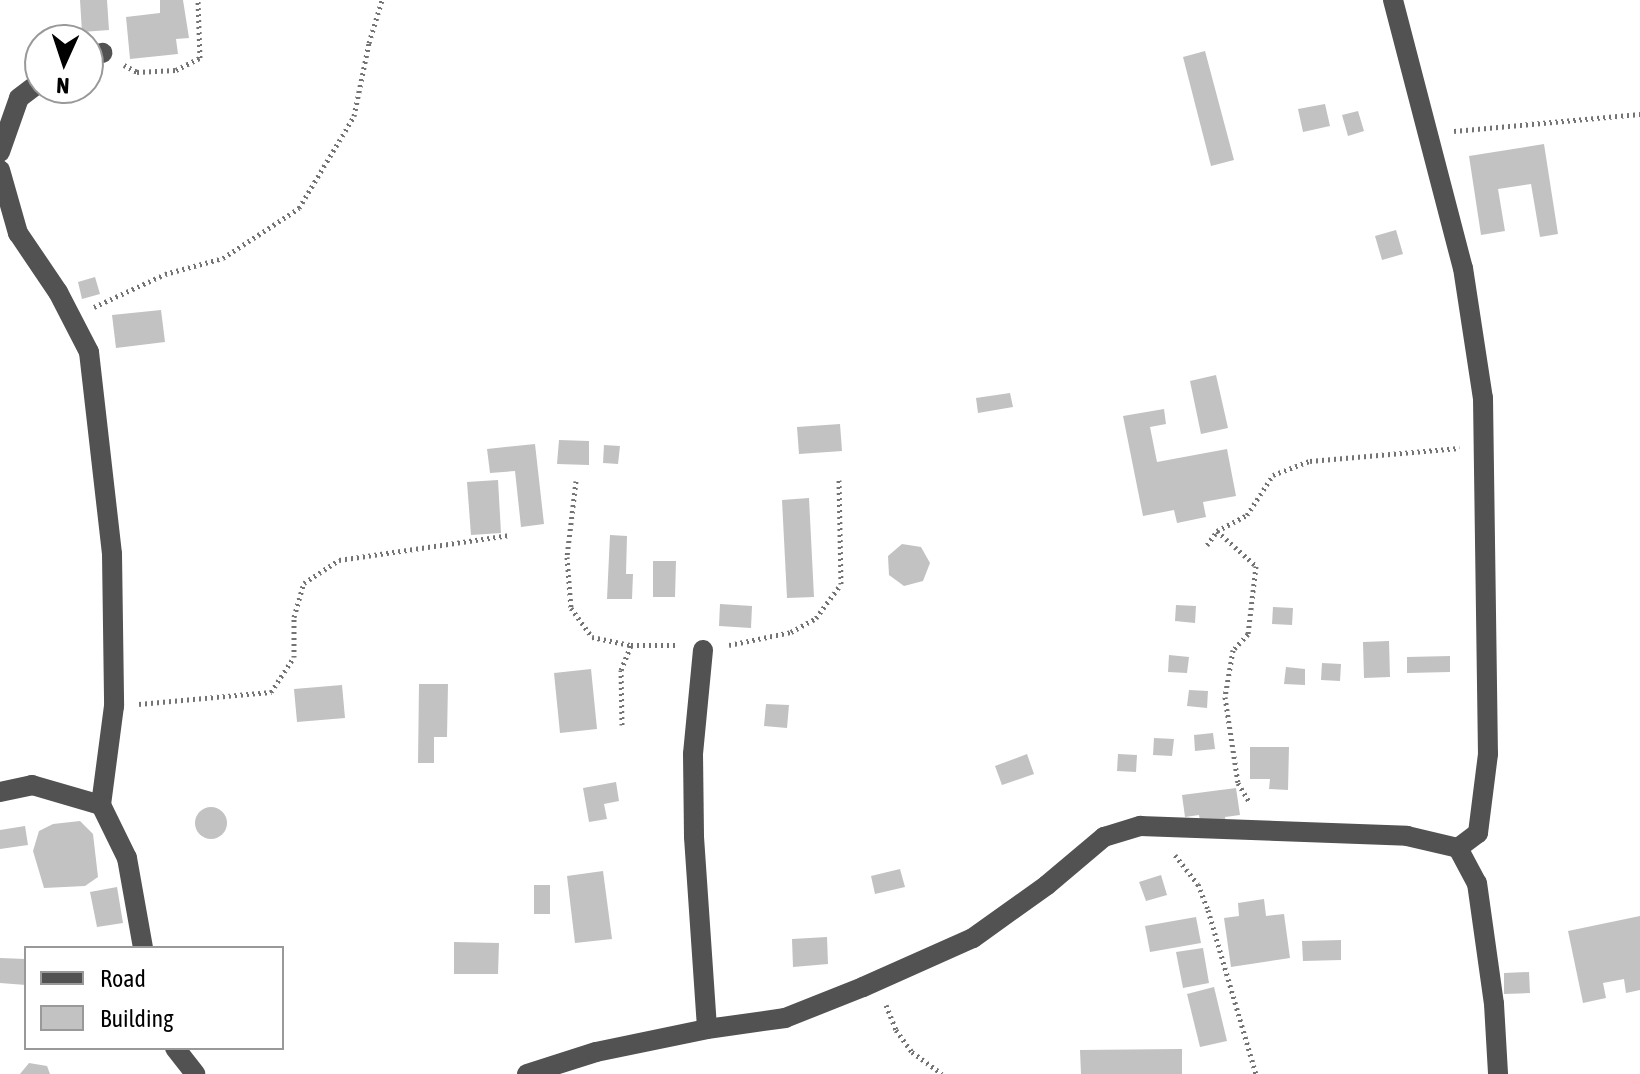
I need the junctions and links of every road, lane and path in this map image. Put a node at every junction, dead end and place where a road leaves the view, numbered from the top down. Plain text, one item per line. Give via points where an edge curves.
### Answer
1 (198, 0) edge
2 (1393, 0) edge
3 (380, 2) edge
4 (104, 59) edge
5 (24, 94) edge
6 (1640, 114) edge
7 (1429, 133) junction
8 (0, 152) edge
9 (0, 170) edge
10 (72, 320) junction
11 (1484, 446) junction
12 (839, 480) dead end
13 (576, 481) dead end
14 (1217, 531) junction
15 (510, 535) dead end
16 (1207, 545) dead end
17 (631, 645) junction
18 (703, 650) junction
19 (114, 706) junction
20 (622, 725) dead end
21 (0, 792) edge
22 (101, 805) junction
23 (1158, 827) junction
24 (1270, 830) junction
25 (1458, 848) junction
26 (143, 946) edge
27 (877, 981) junction
28 (707, 1029) junction
29 (177, 1050) edge
30 (195, 1074) edge
31 (527, 1074) edge
32 (942, 1074) edge
33 (1256, 1074) edge
34 (1498, 1074) edge

1 - 4 path via 200,58 176,70 137,72
2 - 7 street
3 - 10 path via 354,116 299,208 223,258 165,274
5 - 8 street
6 - 7 path
7 - 11 street via 1463,268 1483,398
9 - 10 street via 18,233
10 - 19 street via 89,352 110,539
11 - 14 path via 1310,461 1273,475 1247,515
11 - 25 street via 1488,754 1478,833
12 - 18 path via 841,584 816,618 791,632
13 - 17 path via 567,557 571,608 592,637
14 - 16 path
14 - 24 path via 1256,566 1248,634 1233,650 1225,697 1238,783
15 - 19 path via 339,560 304,583 294,617 294,657 271,692
17 - 18 path
17 - 20 path via 621,670
18 - 28 street via 693,768
19 - 22 street
21 - 22 street via 32,785
22 - 26 street via 127,858
23 - 24 street
23 - 27 street via 1140,826 1104,837 973,938
23 - 33 path via 1198,884
24 - 25 street via 1407,836
25 - 34 street via 1477,883
27 - 28 street via 785,1018
27 - 32 path via 896,1030 912,1052
28 - 31 street via 596,1052
29 - 30 street

